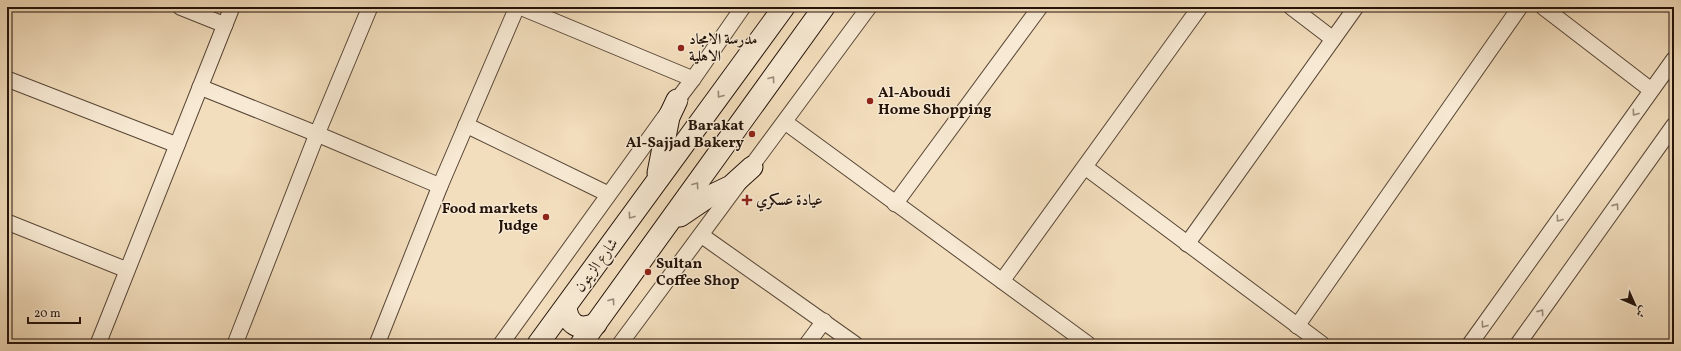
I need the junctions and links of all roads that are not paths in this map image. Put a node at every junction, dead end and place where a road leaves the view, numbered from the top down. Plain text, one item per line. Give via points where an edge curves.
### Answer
1 (180, 7) edge
2 (232, 7) edge
3 (370, 7) edge
4 (519, 7) edge
5 (743, 7) edge
6 (784, 7) edge
7 (824, 7) edge
8 (869, 7) edge
9 (1040, 7) edge
10 (1200, 7) edge
11 (1291, 7) edge
12 (1356, 7) edge
13 (1520, 7) edge
14 (1543, 7) edge
15 (225, 25) junction
16 (1333, 39) junction
17 (1674, 59) edge
18 (7, 79) edge
19 (693, 79) junction
20 (200, 87) junction
21 (1651, 90) junction
22 (676, 100) junction
23 (785, 122) junction
24 (466, 125) junction
25 (1674, 125) edge
26 (317, 134) junction
27 (177, 145) junction
28 (752, 167) junction
29 (1084, 167) junction
30 (654, 185) junction
31 (440, 186) junction
32 (608, 194) junction
33 (895, 204) junction
34 (7, 222) edge
35 (701, 235) junction
36 (657, 239) junction
37 (1187, 244) junction
38 (127, 270) junction
39 (1002, 281) junction
40 (566, 307) junction
41 (824, 321) junction
42 (596, 324) junction
43 (1297, 326) junction
44 (98, 344) edge
45 (235, 344) edge
46 (377, 344) edge
47 (500, 344) edge
48 (538, 344) edge
49 (581, 344) edge
50 (620, 344) edge
51 (807, 344) edge
52 (855, 344) edge
53 (1088, 344) edge
54 (1322, 344) edge
55 (1470, 344) edge
56 (1518, 344) edge

1 - 15 street
2 - 15 street
3 - 26 street
4 - 19 street
4 - 24 street
5 - 19 street
6 -> 30 main road, شارع الزيتون
36 -> 7 main road
8 - 23 street
9 - 33 street
10 - 29 street
11 - 16 street
12 - 16 street
13 - 43 street
14 - 21 street
15 - 20 street
16 - 37 street
17 - 21 street
18 - 27 street
19 - 22 street
20 - 26 street
20 - 27 street
21 -> 55 street
22 - 30 main road via 669,117 660,169
22 - 32 street
23 - 28 street
23 - 33 street
24 - 31 street
24 - 32 street
56 -> 25 street
26 - 31 street
26 - 45 street
27 - 38 street
28 - 35 street
28 - 36 main road via 732,186 708,197 682,214
29 - 37 street
29 - 39 street
30 -> 40 main road, شارع الزيتون
31 - 46 street
32 - 47 street
33 - 39 street
34 - 38 street
35 - 41 street
35 - 50 street
42 -> 36 main road
37 - 43 street
38 - 44 street
39 - 53 street
40 - 42 main road via 567,315 579,327
40 - 48 main road, شارع الزيتون
41 - 51 street
41 - 52 street
42 - 49 main road
43 - 54 street

